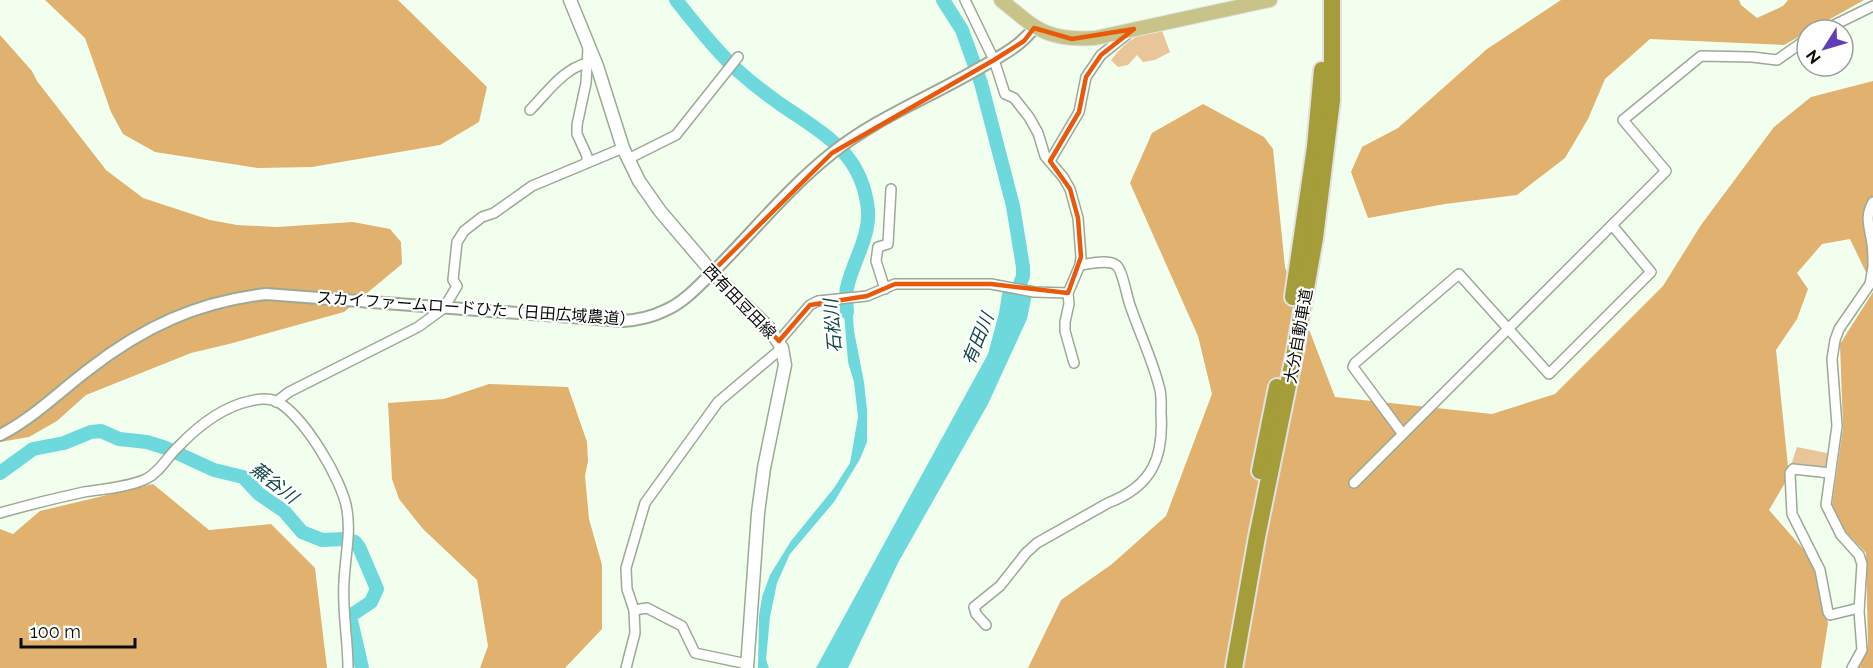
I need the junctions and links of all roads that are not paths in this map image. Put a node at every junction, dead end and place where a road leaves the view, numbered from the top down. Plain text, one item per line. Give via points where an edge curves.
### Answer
1 (570, 0) edge
2 (965, 0) edge
3 (1001, 0) edge
4 (1270, 0) edge
5 (1322, 0) edge
6 (1332, 0) edge
7 (1873, 6) edge
8 (1848, 18) edge
9 (1327, 21) junction
10 (1034, 28) junction
11 (1134, 29) junction
12 (588, 41) junction
13 (1795, 48) edge
14 (738, 57) dead end
15 (994, 60) junction
16 (587, 63) junction
17 (530, 110) dead end
18 (625, 154) junction
19 (1050, 161) junction
20 (587, 162) junction
21 (891, 189) dead end
22 (1873, 202) edge
23 (1612, 225) junction
24 (1080, 265) junction
25 (1873, 265) edge
26 (712, 272) junction
27 (885, 289) junction
28 (1068, 293) junction
29 (444, 308) junction
30 (1508, 328) junction
31 (781, 345) junction
32 (1074, 363) dead end
33 (276, 402) junction
34 (1402, 433) junction
35 (0, 435) edge
36 (1830, 473) junction
37 (1354, 483) dead end
38 (0, 513) edge
39 (1859, 608) junction
40 (634, 610) junction
41 (986, 625) dead end
42 (747, 666) edge
43 (348, 668) edge
44 (626, 668) edge
45 (1223, 668) edge
46 (1234, 668) edge
47 (1852, 668) edge

1 - 12 main road, 西有田豆田線
2 - 15 street
3 - 10 main road
4 - 11 main road
5 - 9 highway, 大分自動車道
6 - 9 highway, 大分自動車道
7 - 8 street
9 - 45 highway, 大分自動車道 via 1315,147 1286,342
9 - 46 highway, 大分自動車道 via 1332,100 1315,238
10 - 11 main road via 1072,39
10 - 15 street, スカイファームロードひた（日田広域農道） via 1024,41
11 - 19 street via 1101,55 1086,77 1079,112
12 - 16 street
12 - 18 main road, 西有田豆田線
13 - 23 street via 1778,60 1701,56 1623,120 1666,171
14 - 18 street via 675,135
15 - 19 street via 1005,94 1014,98 1029,117 1044,156
15 - 26 street, スカイファームロードひた（日田広域農道） via 832,153
16 - 17 street via 568,71
16 - 20 street via 577,134
18 - 20 street
18 - 26 main road, 西有田豆田線 via 660,211
19 - 24 street via 1071,189 1078,218
20 - 29 street via 532,186 464,231 457,242 453,280 457,286
21 - 27 street via 888,244 878,247 876,261
22 - 25 street via 1867,213
23 - 30 street
23 - 30 street via 1651,272 1549,374
24 - 28 street
24 - 41 street via 1108,263 1120,270 1160,389 1160,452 1156,465 1120,499 1037,543 1026,553 1000,586 974,607
25 - 36 street via 1870,284 1835,340 1837,426
26 - 29 street, スカイファームロードひた（日田広域農道） via 668,310 644,319 623,321
26 - 31 main road, 西有田豆田線
27 - 28 street via 895,284 991,284
27 - 31 street via 810,305
28 - 32 street via 1065,331
29 - 33 street via 418,327
29 - 35 street, スカイファームロードひた（日田広域農道） via 266,294 201,307 134,338
30 - 34 street
30 - 34 street via 1459,274 1355,363 1353,367
31 - 40 street via 718,402 645,503 626,568
31 - 42 main road, 西有田豆田線 via 785,365 758,513
33 - 38 street via 266,398 248,401 207,420 148,478
33 - 43 street via 303,425 323,453 347,506 350,527 344,583
34 - 37 street
36 - 39 street via 1826,505 1862,564
36 - 39 street via 1792,469 1792,514 1820,570 1830,615
39 - 47 street via 1862,650
40 - 42 street via 647,608 682,626 695,652
40 - 44 street via 634,633

